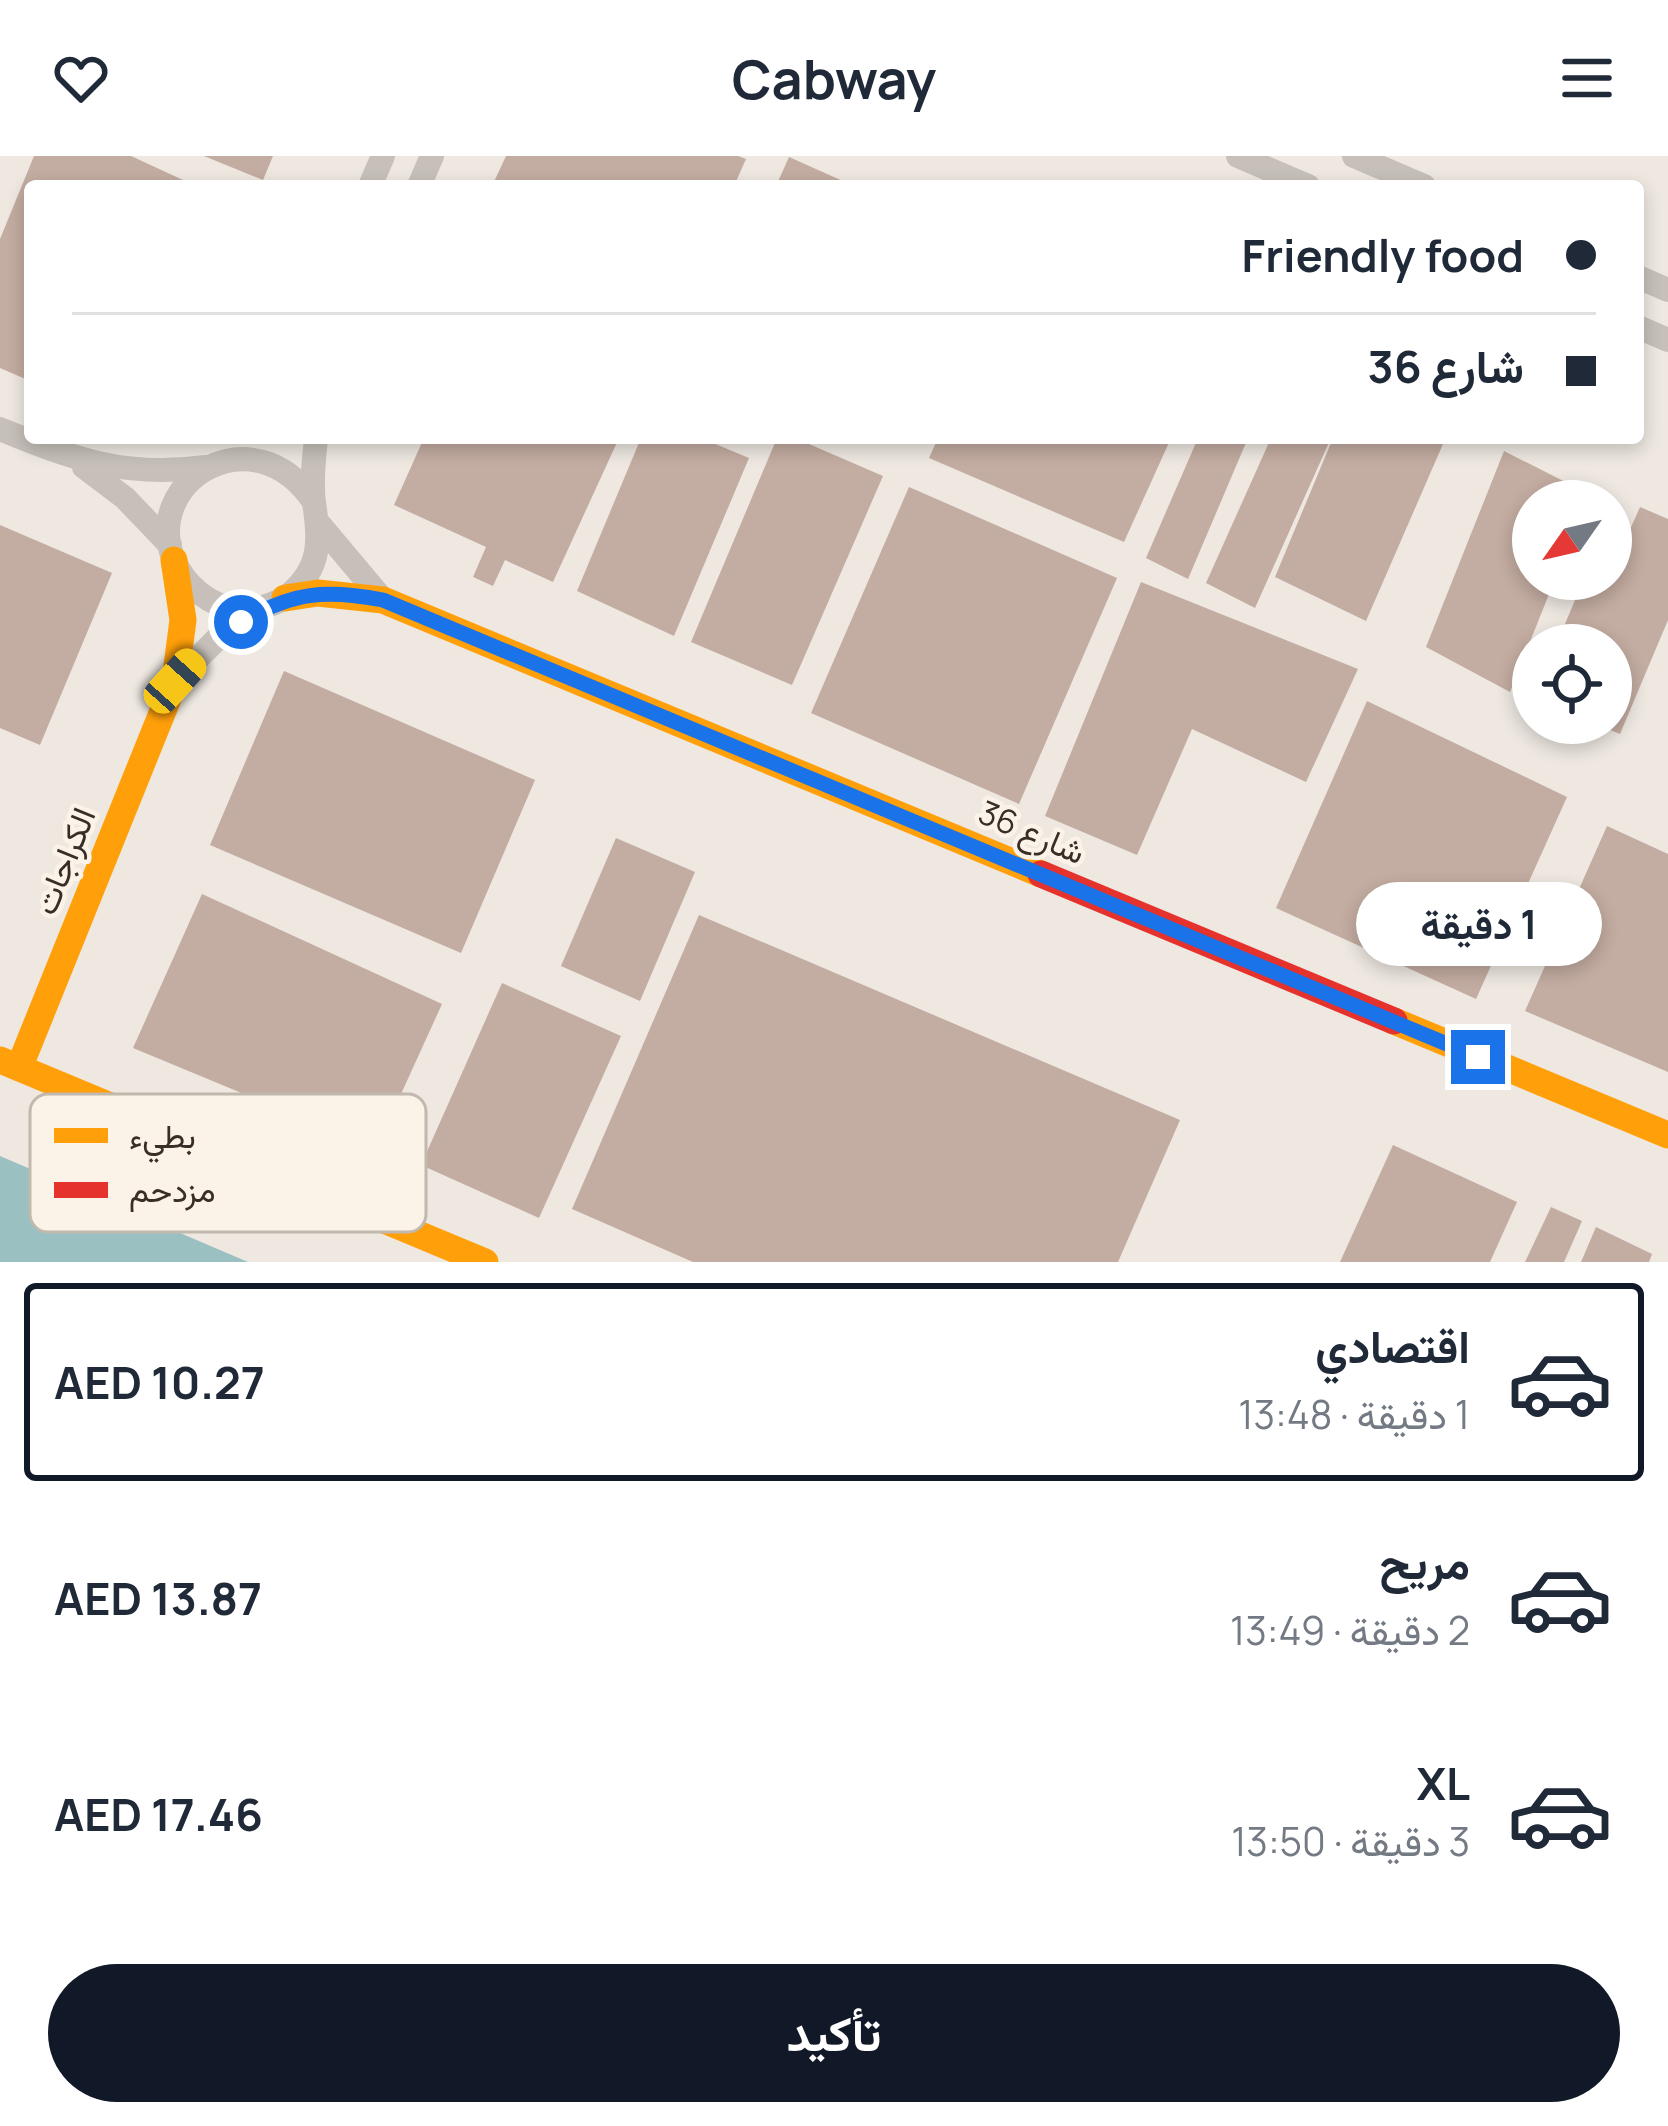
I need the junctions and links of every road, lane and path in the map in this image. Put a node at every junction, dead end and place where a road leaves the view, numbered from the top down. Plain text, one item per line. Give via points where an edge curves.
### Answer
1 (1238, 156) edge
2 (1354, 156) edge
3 (1294, 180) edge
4 (1410, 180) edge
5 (36, 444) edge
6 (247, 444) edge
7 (316, 444) edge
8 (233, 458) junction
9 (72, 459) junction
10 (208, 467) junction
11 (317, 514) junction
12 (172, 552) junction
13 (383, 600) junction
14 (276, 603) junction
15 (175, 681) junction
16 (10, 1064) edge
17 (82, 1094) edge
18 (1663, 1136) edge
19 (413, 1232) edge
20 (485, 1262) edge

1 - 3 street
2 - 4 street
5 - 9 street
6 - 8 street
7 - 11 street
8 - 10 street
8 - 11 street via 281,466
9 - 10 street via 140,471
9 - 12 street via 124,498
10 - 12 street via 177,500
11 - 13 street, شارع 36
11 - 14 street via 318,554 306,579
12 - 14 street via 188,584 211,601 238,609
12 - 15 street, الكراجات via 183,620
13 - 14 street, شارع 36 via 318,593
13 - 18 street, شارع 36
14 - 15 street, الكراجات via 217,639
15 - 16 street, الكراجات
16 - 17 street, الكراجات
19 - 20 street, الكراجات

